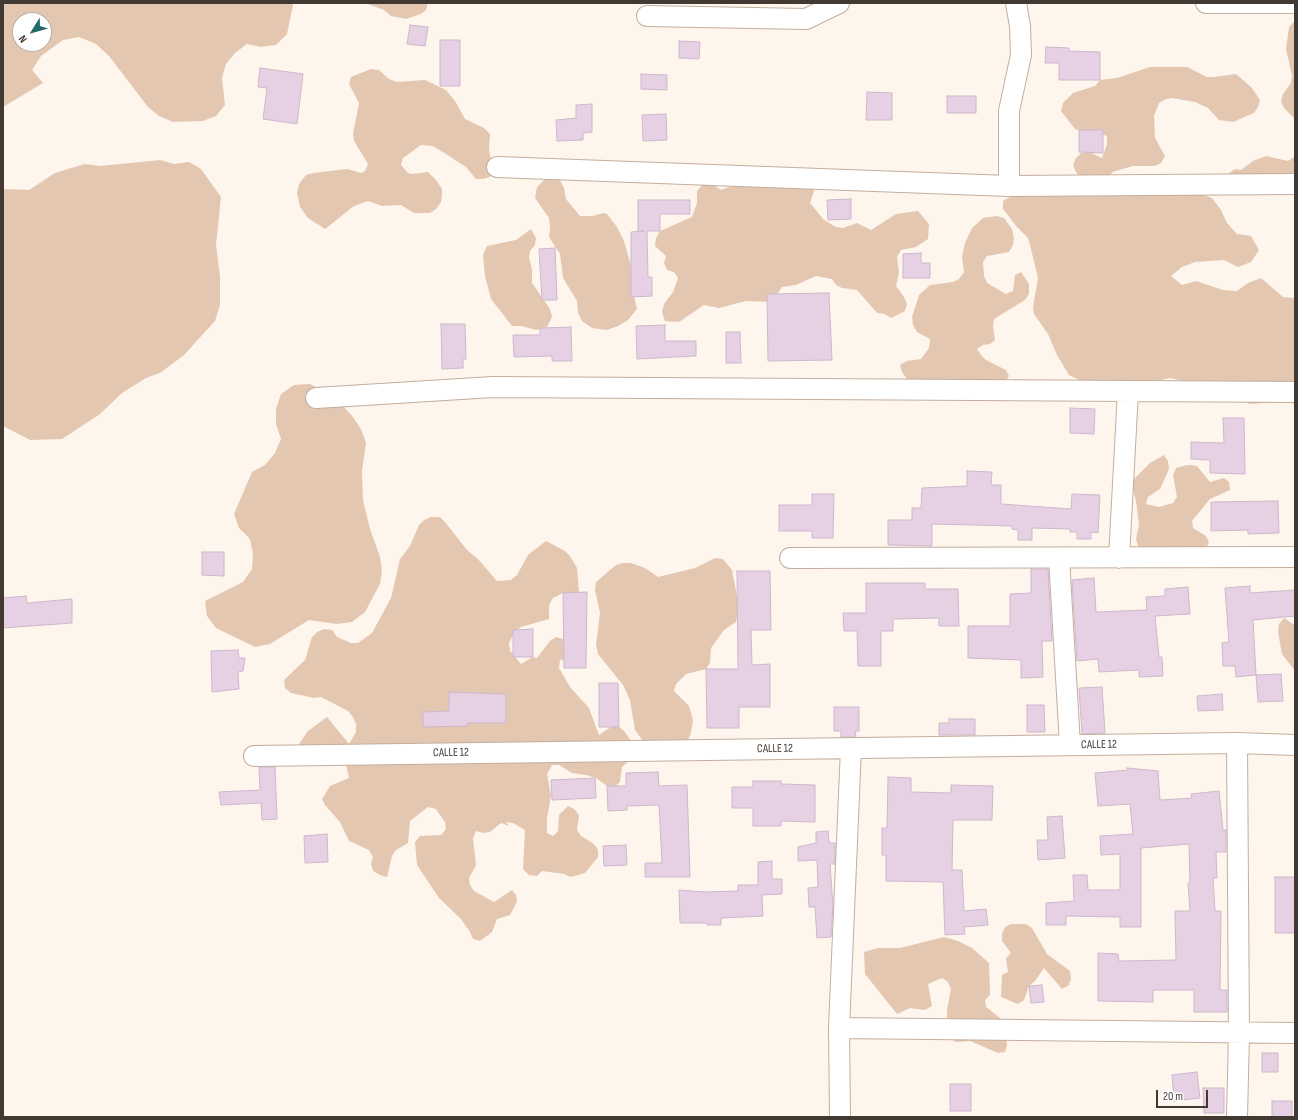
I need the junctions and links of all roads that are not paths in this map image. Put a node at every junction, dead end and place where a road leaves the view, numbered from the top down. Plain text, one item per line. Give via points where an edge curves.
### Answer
1 (839, 3) edge
2 (1016, 3) edge
3 (1206, 3) edge
4 (1295, 4) edge
5 (647, 16) dead end
6 (497, 167) dead end
7 (1295, 184) edge
8 (1009, 186) junction
9 (1128, 391) junction
10 (1295, 392) edge
11 (316, 398) dead end
12 (1295, 557) edge
13 (790, 558) dead end
14 (1059, 558) junction
15 (1119, 558) junction
16 (1237, 743) junction
17 (1070, 745) junction
18 (1295, 745) edge
19 (851, 748) junction
20 (254, 756) dead end
21 (839, 1028) junction
22 (1295, 1033) edge
23 (1238, 1034) junction
24 (840, 1117) edge
25 (1237, 1117) edge

1 - 5 street via 806,18
2 - 8 street via 1021,55 1009,110
3 - 4 street
6 - 8 street
7 - 8 street
9 - 10 street
9 - 11 street via 492,387
9 - 15 street
12 - 15 street
13 - 14 street
14 - 15 street
14 - 17 street
16 - 17 street, CALLE 12
16 - 18 street, CALLE 12
16 - 23 street
17 - 19 street, CALLE 12
19 - 20 street, CALLE 12
19 - 21 street
21 - 23 street
21 - 24 street
22 - 23 street
23 - 25 street

